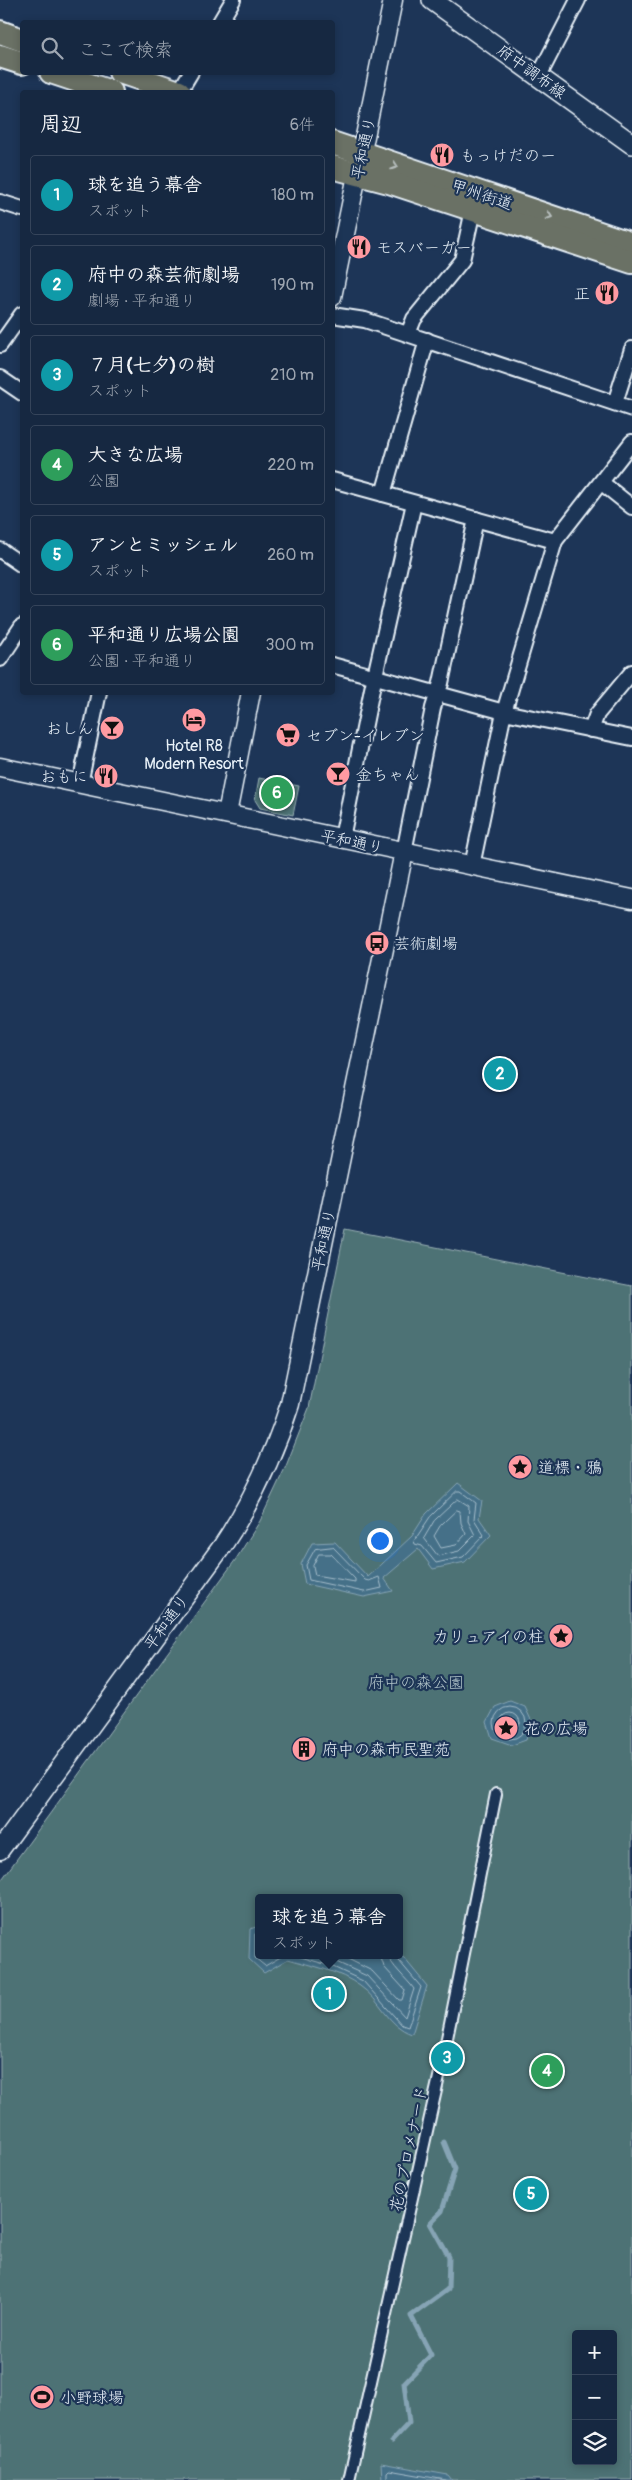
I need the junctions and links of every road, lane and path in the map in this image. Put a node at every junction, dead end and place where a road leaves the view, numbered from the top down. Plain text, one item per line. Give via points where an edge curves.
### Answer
1 (232, 0) edge
2 (393, 0) edge
3 (432, 0) edge
4 (578, 0) edge
5 (221, 20) edge
6 (0, 32) edge
7 (20, 39) edge
8 (0, 56) edge
9 (20, 62) edge
10 (59, 75) edge
11 (129, 75) edge
12 (189, 75) edge
13 (539, 76) junction
14 (105, 90) edge
15 (173, 90) edge
16 (180, 90) edge
17 (632, 144) edge
18 (335, 146) edge
19 (360, 164) junction
20 (335, 166) edge
21 (0, 202) edge
22 (20, 208) edge
23 (473, 210) junction
24 (632, 244) edge
25 (632, 262) edge
26 (335, 282) edge
27 (335, 315) edge
28 (20, 317) edge
29 (408, 334) junction
30 (427, 340) junction
31 (0, 345) edge
32 (632, 349) edge
33 (0, 378) edge
34 (20, 392) edge
35 (615, 403) junction
36 (632, 409) edge
37 (632, 442) edge
38 (335, 481) edge
39 (602, 483) junction
40 (383, 494) junction
41 (414, 503) junction
42 (632, 507) edge
43 (476, 519) junction
44 (555, 541) junction
45 (0, 550) edge
46 (20, 565) edge
47 (20, 629) edge
48 (0, 659) edge
49 (335, 666) edge
50 (632, 672) edge
51 (375, 677) junction
52 (437, 694) junction
53 (98, 695) edge
54 (250, 695) edge
55 (504, 712) junction
56 (591, 730) junction
57 (632, 738) edge
58 (0, 767) edge
59 (80, 784) junction
60 (227, 814) junction
61 (342, 838) junction
62 (404, 852) junction
63 (472, 866) junction
64 (632, 899) edge
65 (496, 1794) dead end
66 (0, 1850) edge
67 (349, 2480) edge

1 - 5 street
2 - 19 street, 平和通り
3 - 13 main road, 府中調布線
4 - 13 street
6 - 7 highway
8 - 9 highway
10 - 14 highway
11 - 15 highway
12 - 16 street
13 - 17 main road, 府中調布線
18 - 19 highway, 甲州街道
19 - 20 highway, 甲州街道
19 - 23 highway, 甲州街道 via 389,182
19 -> 24 highway, 甲州街道
19 - 26 street, 平和通り
21 - 22 street
23 - 25 highway, 甲州街道
23 - 29 street via 462,260 414,320
27 - 29 street via 366,320
28 - 31 street
29 - 30 street
30 - 35 street
30 - 40 street
32 - 35 street
33 - 34 street
35 - 36 street
37 - 39 street
38 - 40 street
39 - 42 street
39 - 44 street
40 - 41 street
41 - 43 street
41 - 51 street
43 - 44 street
43 - 52 street
44 - 55 street
45 - 46 street
47 - 48 street
49 - 51 street
50 - 56 street via 597,714
51 - 52 street
51 - 61 street
52 - 55 street
52 - 62 street
53 - 59 street
54 - 60 street
55 - 56 street
55 - 63 street
56 - 57 street
58 - 59 street, 平和通り
59 - 60 street, 平和通り
60 - 61 street, 平和通り
61 - 62 street, 平和通り
62 - 63 street
62 - 66 street, 平和通り via 290,1404 271,1460 223,1545
63 - 64 street
65 - 67 street, 花のプロメナード via 441,2068

